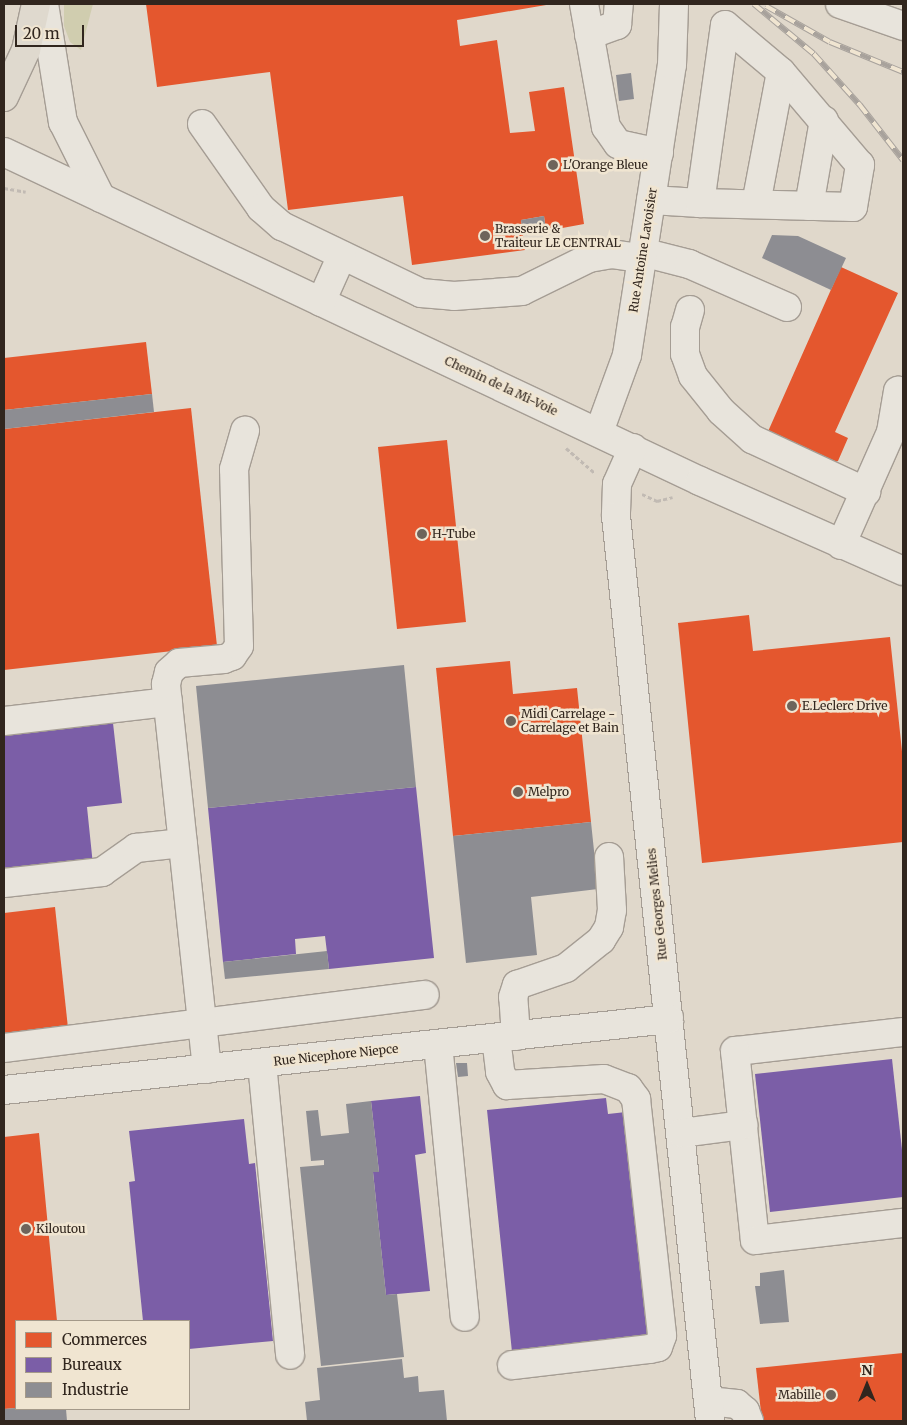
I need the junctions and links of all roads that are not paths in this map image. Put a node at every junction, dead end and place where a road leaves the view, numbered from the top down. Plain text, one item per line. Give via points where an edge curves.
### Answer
1 (36, 4) edge
2 (44, 4) edge
3 (584, 4) edge
4 (619, 4) edge
5 (674, 4) edge
6 (840, 4) edge
7 (903, 26) edge
8 (589, 36) junction
9 (781, 72) junction
10 (4, 97) edge
11 (824, 120) junction
12 (202, 124) dead end
13 (4, 152) edge
14 (659, 152) junction
15 (100, 198) junction
16 (651, 200) junction
17 (700, 203) junction
18 (756, 204) junction
19 (809, 206) junction
20 (342, 255) junction
21 (641, 255) junction
22 (321, 302) junction
23 (787, 307) dead end
24 (690, 310) dead end
25 (898, 391) dead end
26 (245, 431) dead end
27 (599, 432) junction
28 (633, 448) junction
29 (866, 492) junction
30 (842, 545) junction
31 (903, 571) edge
32 (168, 702) junction
33 (4, 721) edge
34 (183, 843) junction
35 (609, 857) dead end
36 (4, 883) edge
37 (425, 995) dead end
38 (669, 1019) junction
39 (202, 1024) junction
40 (903, 1032) edge
41 (506, 1037) junction
42 (438, 1044) junction
43 (4, 1048) edge
44 (262, 1063) junction
45 (207, 1070) junction
46 (4, 1090) edge
47 (743, 1125) junction
48 (681, 1133) junction
49 (903, 1223) edge
50 (699, 1311) junction
51 (660, 1315) junction
52 (465, 1318) dead end
53 (290, 1355) dead end
54 (512, 1365) dead end
55 (709, 1411) edge
56 (749, 1421) edge

1 - 10 main road via 26,50
2 - 15 street via 63,122
3 - 8 street
4 - 8 street via 617,26
5 - 14 street, Rue Antoine Lavoisier via 672,65
6 - 7 street
8 - 14 street via 606,127 618,144
9 - 11 street
9 - 17 street via 725,26
9 - 18 street
11 - 19 street
11 - 19 street via 860,165 852,207
12 - 20 street via 261,208 282,226
13 - 15 street, Chemin de la Mi-Voie
14 - 16 street, Rue Antoine Lavoisier
15 - 22 street, Chemin de la Mi-Voie
16 - 17 street
16 - 21 street, Rue Antoine Lavoisier
17 - 18 street
18 - 19 street
20 - 21 street via 422,293 454,296 522,291 598,256
20 - 22 street
21 - 23 street via 689,264
21 - 27 street, Rue Antoine Lavoisier via 627,355
22 - 27 street, Chemin de la Mi-Voie
24 - 29 street via 685,327 685,354 693,376 720,410 752,439
25 - 29 street via 892,432
26 - 32 street via 234,469 239,646 232,656 224,659 174,666 166,684
27 - 28 street, Chemin de la Mi-Voie
28 - 30 street, Chemin de la Mi-Voie
28 - 38 street, Rue Georges Melies via 617,484 616,516
29 - 30 street
30 - 31 street, Chemin de la Mi-Voie
32 - 33 street
32 - 34 street
34 - 36 street via 136,848 102,872
34 - 39 street
35 - 41 street via 612,910 609,927 601,940 566,968 517,985
37 - 39 street
38 - 41 street, Rue Nicephore Niepce
38 - 48 street, Rue Georges Melies
39 - 43 street
39 - 45 street
40 - 47 street via 735,1051
41 - 42 street, Rue Nicephore Niepce
41 - 51 street via 500,1072 508,1085 604,1079 628,1088 636,1100
42 - 44 street, Rue Nicephore Niepce
42 - 52 street
44 - 45 street, Rue Nicephore Niepce
44 - 53 street
45 - 46 street, Rue Nicephore Niepce
47 - 48 street
47 - 49 street via 756,1240
48 - 50 street, Rue Georges Melies
50 - 51 street
50 - 55 street, Rue Georges Melies
51 - 54 street via 662,1336 658,1347
55 - 56 street via 737,1404 746,1411

